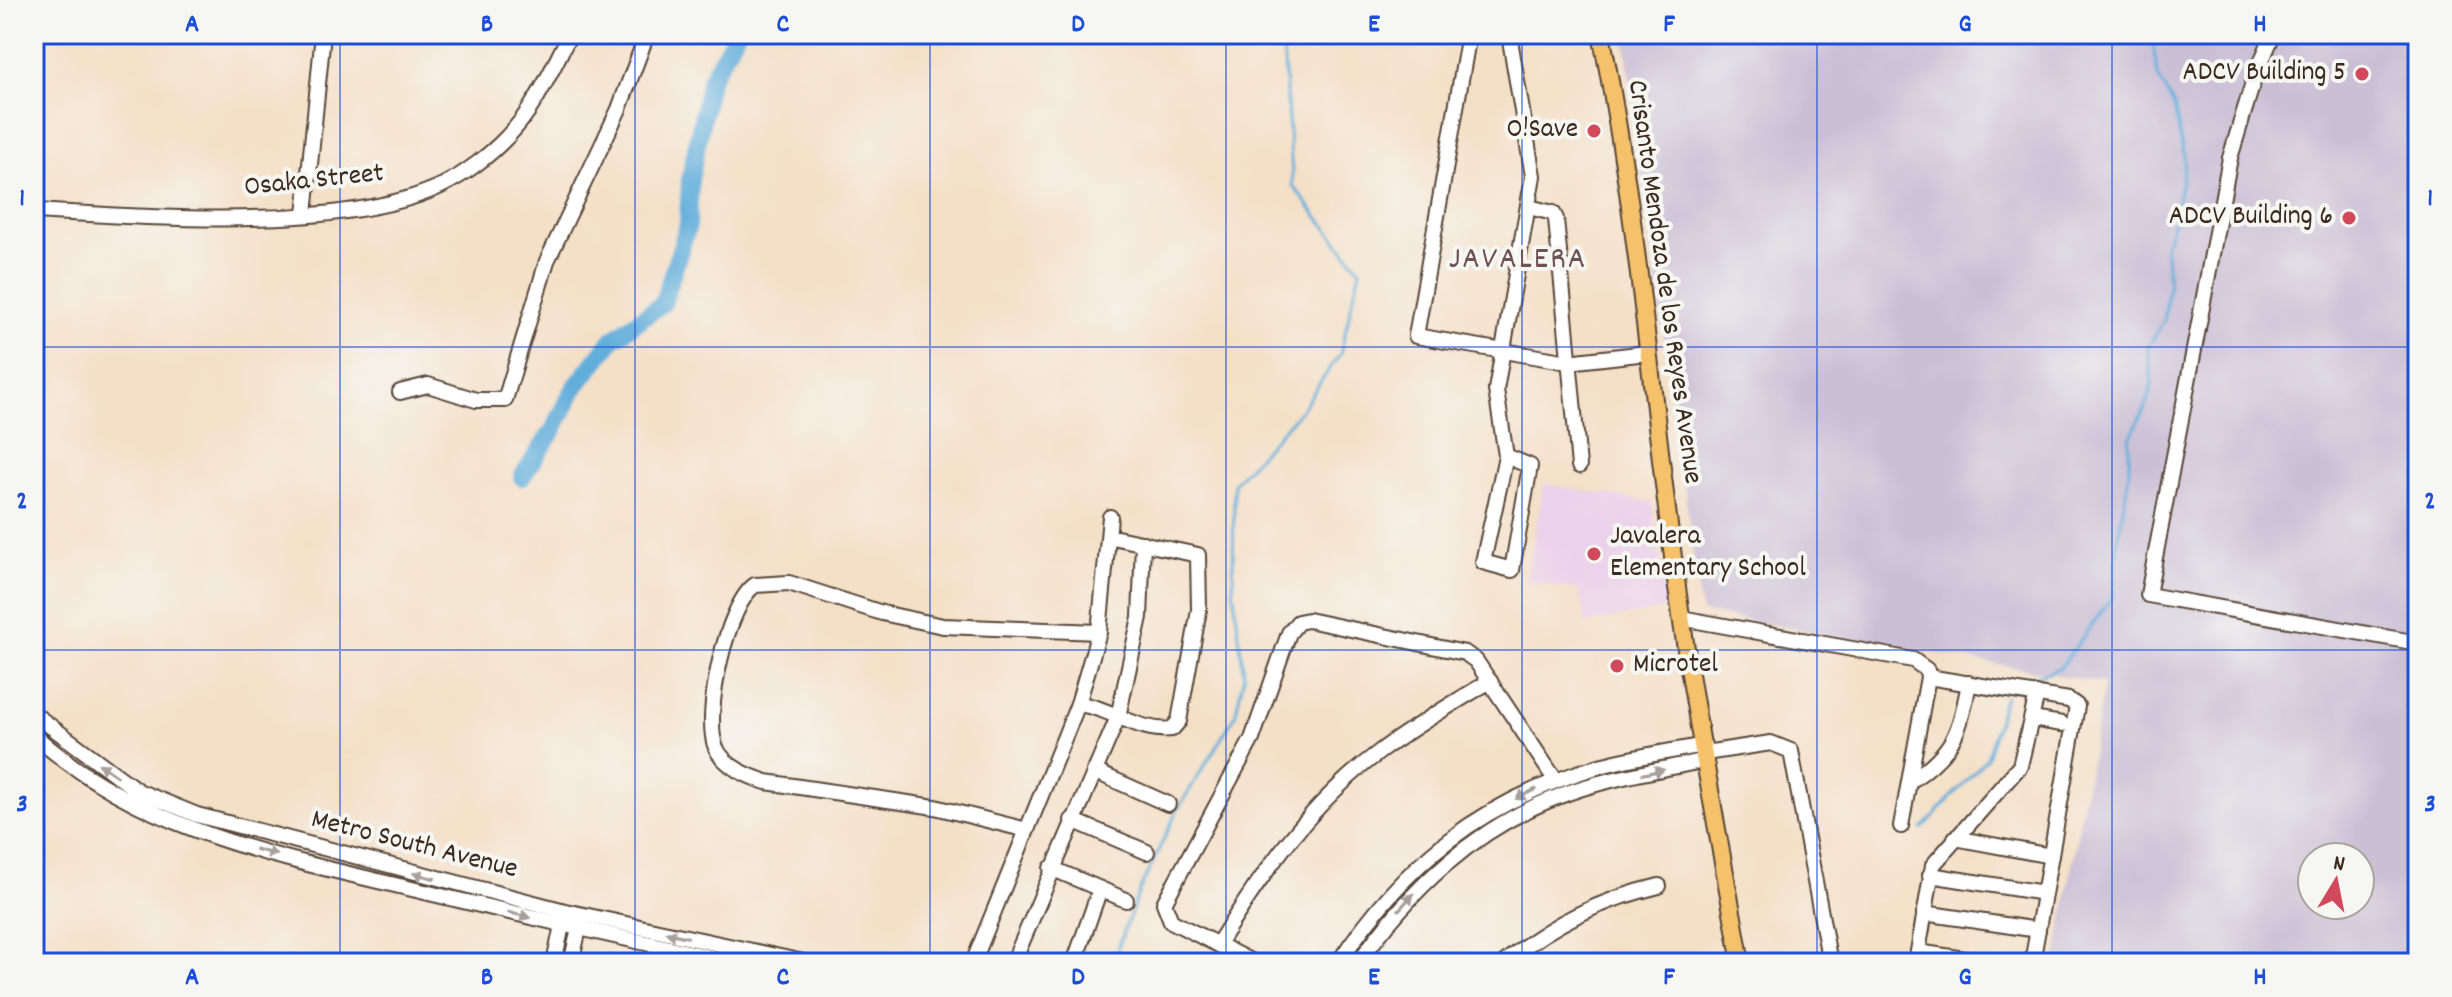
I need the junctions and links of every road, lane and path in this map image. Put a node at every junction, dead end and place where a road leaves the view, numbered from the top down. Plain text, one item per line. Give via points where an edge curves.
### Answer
1 (323, 34) edge
2 (570, 34) edge
3 (647, 34) edge
4 (1469, 34) edge
5 (1509, 34) edge
6 (1601, 34) edge
7 (2273, 34) edge
8 (1529, 207) junction
9 (34, 211) edge
10 (305, 214) junction
11 (1502, 351) junction
12 (1647, 353) junction
13 (1568, 362) junction
14 (400, 392) dead end
15 (1506, 456) junction
16 (1579, 466) dead end
17 (1110, 517) dead end
18 (1117, 538) dead end
19 (1143, 543) junction
20 (1681, 618) junction
21 (1099, 632) junction
22 (2418, 643) edge
23 (1928, 677) junction
24 (1490, 681) junction
25 (1969, 683) junction
26 (2037, 694) junction
27 (1078, 704) junction
28 (34, 714) edge
29 (1118, 717) junction
30 (2032, 719) junction
31 (2062, 724) dead end
32 (34, 735) edge
33 (1705, 753) junction
34 (1094, 771) junction
35 (1556, 781) junction
36 (1909, 782) junction
37 (1168, 804) dead end
38 (1072, 820) junction
39 (1901, 826) dead end
40 (1027, 830) junction
41 (1955, 838) junction
42 (1147, 852) dead end
43 (2051, 856) junction
44 (1051, 868) junction
45 (1930, 875) junction
46 (1659, 886) dead end
47 (1100, 889) junction
48 (2044, 893) junction
49 (1126, 900) dead end
50 (1924, 913) junction
51 (563, 918) junction
52 (580, 922) junction
53 (2038, 930) junction
54 (1218, 944) junction
55 (1917, 957) edge
56 (554, 963) edge
57 (571, 963) edge
58 (738, 963) edge
59 (808, 963) edge
60 (973, 963) edge
61 (1014, 963) edge
62 (1074, 963) edge
63 (1254, 963) edge
64 (1338, 963) edge
65 (1358, 963) edge
66 (1504, 963) edge
67 (1741, 963) edge
68 (1830, 963) edge
69 (1991, 963) edge
70 (2032, 963) edge

1 - 10 street
2 - 10 street, Osaka Street via 508,136 470,167 409,197
3 - 14 street via 619,109 547,261 505,400 476,400 428,385
4 - 11 street via 1415,333 1419,338
5 - 8 street via 1534,169
6 - 12 main road, Crisanto Mendoza de los Reyes Avenue via 1640,266
7 - 22 street via 2230,158 2148,595
8 - 11 street
8 - 13 street via 1553,213 1556,219
9 - 10 street, Osaka Street via 204,217
11 - 13 street
11 - 15 street via 1496,390
12 - 13 street
12 - 20 main road, Crisanto Mendoza de los Reyes Avenue
13 - 16 street
15 - 15 street via 1530,466 1512,570 1483,562
17 - 21 street
18 - 19 street
19 - 29 street via 1140,617
19 - 29 street via 1198,555 1199,610 1192,662 1177,727 1157,729
20 - 23 street via 1913,660
20 - 33 main road, Crisanto Mendoza de los Reyes Avenue
21 - 27 street
21 - 40 street via 943,626 789,583 755,585 737,604 710,721 716,748 729,763 766,782 935,807
23 - 25 street
23 - 36 street
24 - 35 street
24 - 54 street via 1382,749 1342,782 1295,832
24 - 54 street via 1476,661 1456,649 1308,620 1292,627 1252,739 1164,903 1171,921
25 - 26 street
25 - 36 street via 1957,735
26 - 30 street
26 - 43 street via 2077,706
27 - 29 street via 1099,706
27 - 40 street
51 -> 28 street, Metro South Avenue via 187,811 138,791
29 - 34 street
30 - 31 street
30 - 41 street via 2020,766
32 -> 51 street, Metro South Avenue via 128,803 192,830 300,861
33 - 35 street via 1599,766
65 -> 33 street via 1427,879 1455,853 1508,820 1558,796
33 - 67 main road, Crisanto Mendoza de los Reyes Avenue
33 - 68 street via 1771,743 1791,751
34 - 37 street
34 - 38 street
35 -> 64 street via 1494,809 1447,840 1368,917
36 - 39 street
38 - 42 street
38 - 44 street
40 - 60 street
41 - 43 street
41 - 45 street via 1937,857
43 - 48 street
44 - 47 street
44 - 61 street
45 - 48 street
45 - 50 street
46 - 66 street via 1589,907
47 - 49 street
47 - 62 street
48 - 53 street
50 - 53 street
50 - 55 street
51 - 52 street, Metro South Avenue
51 - 56 street
52 - 57 street
52 - 58 street, Metro South Avenue
59 -> 52 street, Metro South Avenue
53 - 70 street
54 - 63 street
55 - 69 street

